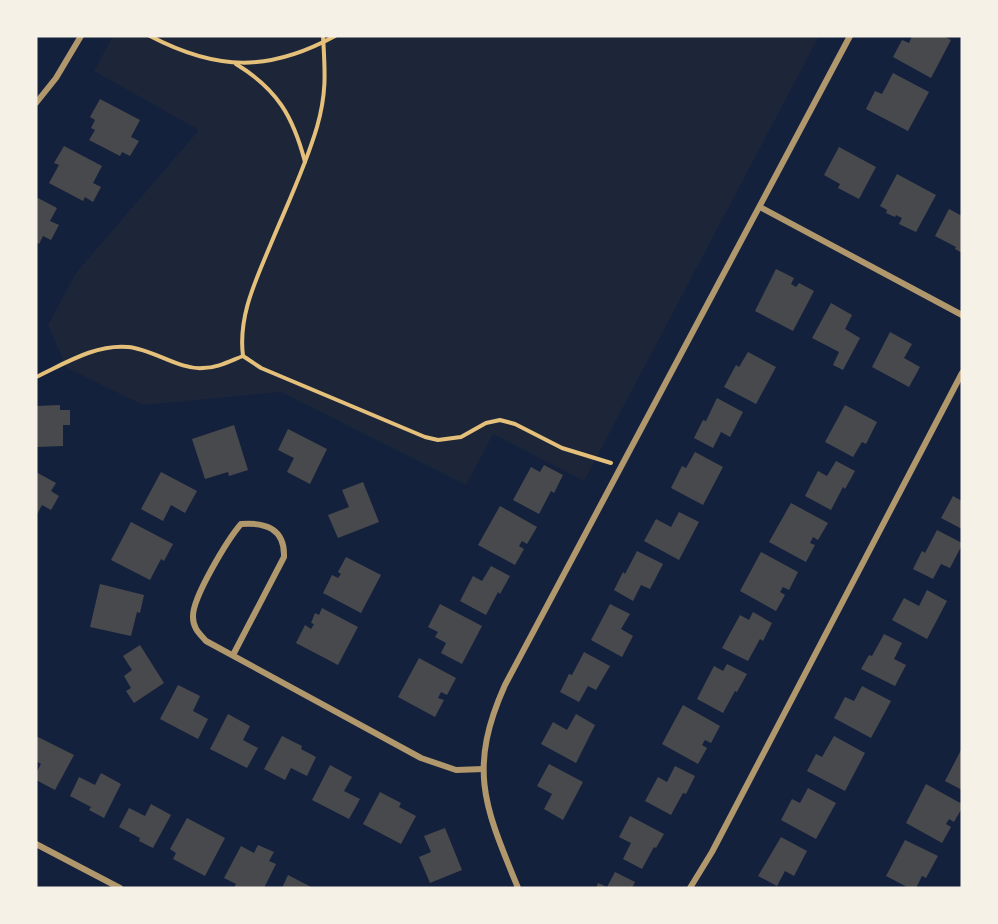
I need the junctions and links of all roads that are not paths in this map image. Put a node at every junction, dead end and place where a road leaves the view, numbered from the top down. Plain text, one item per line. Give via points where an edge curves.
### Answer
1 (81, 36) edge
2 (850, 36) edge
3 (36, 103) edge
4 (760, 207) junction
5 (962, 315) edge
6 (962, 373) edge
7 (233, 655) junction
8 (483, 769) junction
9 (36, 844) edge
10 (120, 888) edge
11 (518, 888) edge
12 (690, 888) edge

1 - 3 street
2 - 4 street
4 - 5 street
4 - 8 street via 505,685 487,733
6 - 12 street
7 - 7 street via 206,641 196,630 195,602 231,536 241,524 254,523 277,533 284,544 284,557
7 - 8 street via 421,758 456,770
8 - 11 street via 488,809
9 - 10 street

